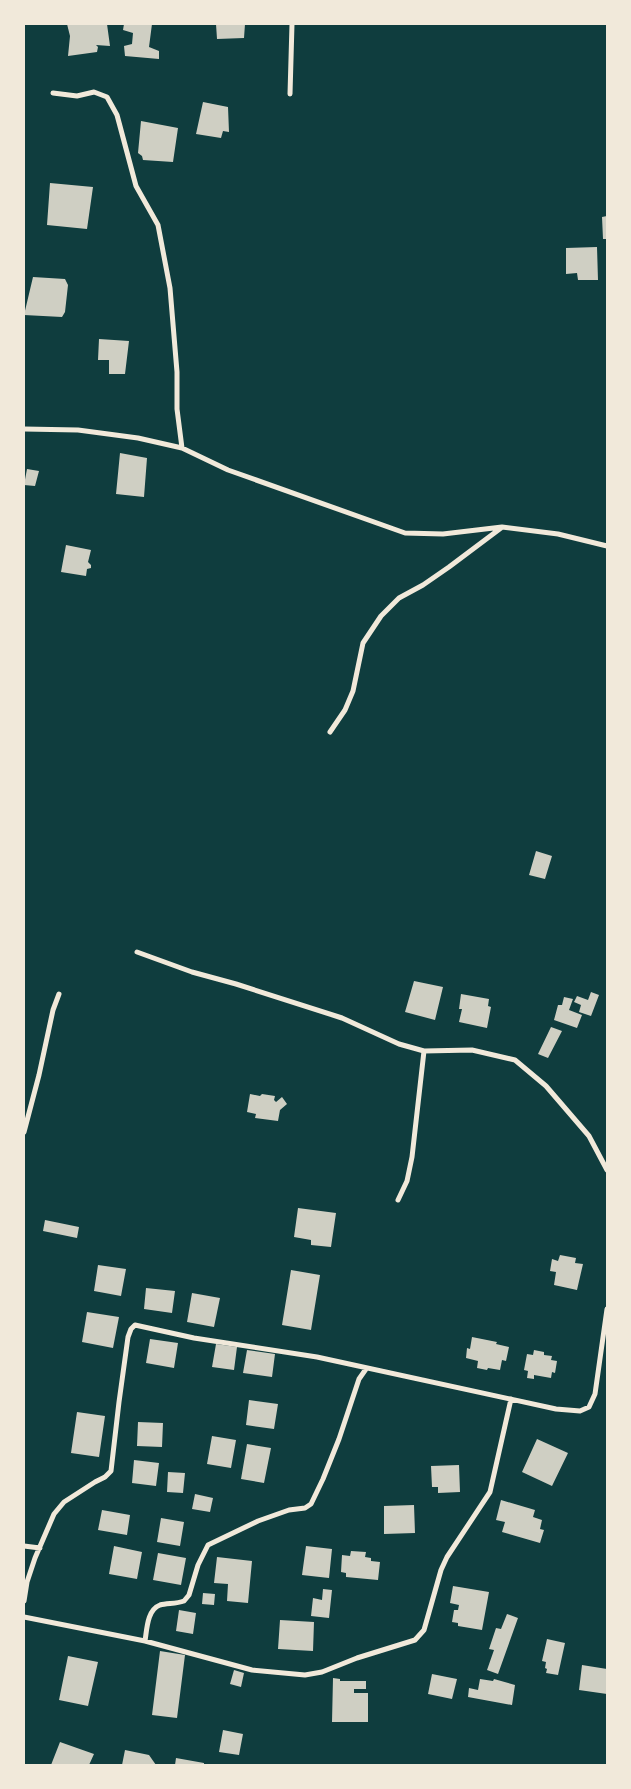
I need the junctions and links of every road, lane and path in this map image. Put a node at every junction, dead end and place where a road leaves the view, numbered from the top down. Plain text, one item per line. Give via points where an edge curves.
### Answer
1 (292, 24) edge
2 (53, 93) dead end
3 (290, 94) dead end
4 (24, 430) edge
5 (182, 448) junction
6 (502, 527) junction
7 (607, 546) edge
8 (330, 732) dead end
9 (137, 952) dead end
10 (59, 994) dead end
11 (424, 1051) junction
12 (24, 1132) edge
13 (607, 1170) edge
14 (398, 1200) dead end
15 (607, 1308) edge
16 (366, 1369) junction
17 (511, 1399) junction
18 (24, 1546) edge
19 (40, 1548) junction
20 (24, 1600) edge
21 (24, 1617) edge
22 (145, 1641) junction

1 - 3 street
2 - 5 street via 77,96 94,92 107,97 116,115 136,186 158,226 170,288
4 - 5 street via 78,430
5 - 6 street via 228,470 405,533 443,534
6 - 7 street via 558,534
6 - 8 street via 423,585 399,598 381,616 363,643 346,710
9 - 11 street via 342,1018 399,1044
10 - 12 street
11 - 13 street via 472,1050 515,1060 546,1086 589,1136
11 - 14 street via 412,1157 407,1181
15 - 17 street via 595,1394 589,1407 568,1411
16 - 17 street
16 - 19 street via 317,1357 194,1338 135,1325 128,1337 111,1471 105,1478 64,1502 54,1514
16 - 22 street via 359,1379 340,1439 311,1504 258,1521 208,1545 189,1595 184,1601 161,1604 153,1610
17 - 22 street via 490,1492 444,1563 424,1630 415,1640 305,1675 252,1670
18 - 19 street
19 - 20 street
21 - 22 street

